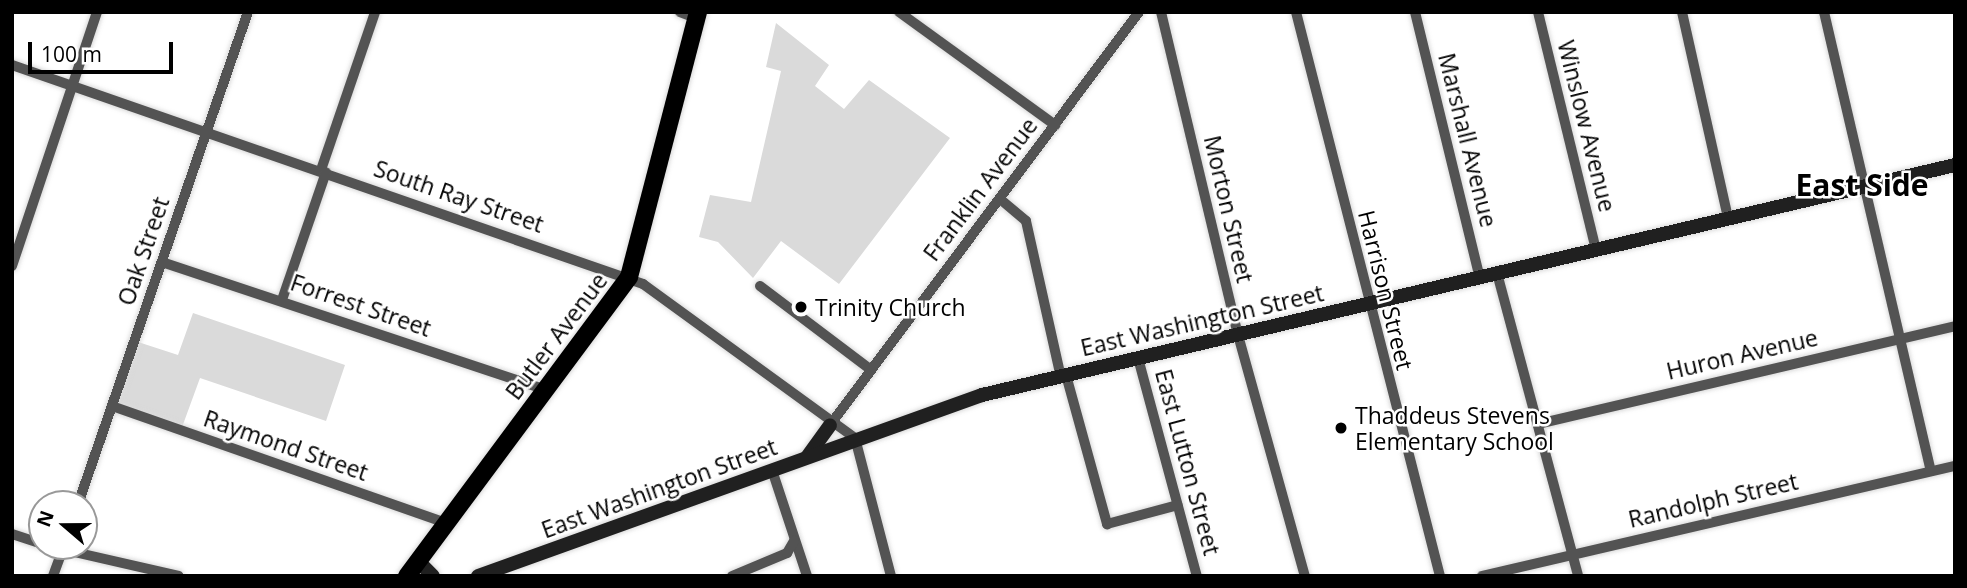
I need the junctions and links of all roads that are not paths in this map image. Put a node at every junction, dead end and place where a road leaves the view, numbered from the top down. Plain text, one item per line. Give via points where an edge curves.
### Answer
1 (97, 12) edge
2 (248, 12) edge
3 (376, 12) edge
4 (899, 12) edge
5 (1139, 12) edge
6 (1161, 12) edge
7 (1296, 12) edge
8 (1415, 12) edge
9 (1538, 12) edge
10 (1682, 12) edge
11 (1824, 12) edge
12 (692, 14) edge
13 (12, 65) edge
14 (73, 85) junction
15 (1055, 125) junction
16 (207, 131) junction
17 (1955, 165) edge
18 (324, 171) junction
19 (1865, 186) junction
20 (1000, 199) junction
21 (1728, 218) junction
22 (1596, 250) junction
23 (162, 262) junction
24 (12, 266) edge
25 (1497, 273) junction
26 (629, 277) junction
27 (1480, 278) junction
28 (760, 286) dead end
29 (282, 300) junction
30 (1367, 304) junction
31 (1955, 326) edge
32 (1238, 335) junction
33 (1900, 338) junction
34 (1138, 358) junction
35 (872, 370) junction
36 (1064, 376) junction
37 (546, 390) junction
38 (112, 406) junction
39 (1538, 424) junction
40 (830, 425) junction
41 (855, 438) junction
42 (807, 457) junction
43 (1955, 466) edge
44 (772, 470) junction
45 (1931, 471) junction
46 (83, 490) edge
47 (1178, 505) junction
48 (446, 523) junction
49 (794, 541) junction
50 (1573, 554) junction
51 (98, 556) edge
52 (418, 561) junction
53 (179, 576) edge
54 (407, 576) edge
55 (433, 576) edge
56 (478, 576) edge
57 (732, 576) edge
58 (807, 576) edge
59 (891, 576) edge
60 (1196, 576) edge
61 (1305, 576) edge
62 (1440, 576) edge
63 (1482, 576) edge
64 (1578, 576) edge

1 - 14 street
2 - 16 street, Oak Street
3 - 18 street
4 - 15 street
5 - 15 street, Franklin Avenue
6 - 32 street, Morton Street
7 - 30 street, Harrison Street
8 - 27 street, Marshall Avenue
9 - 22 street, Winslow Avenue
10 - 21 street
11 - 19 street
12 - 26 main road, Butler Avenue
13 - 14 street, South Ray Street
14 - 16 street, South Ray Street
14 - 24 street
15 - 20 street, Franklin Avenue
16 - 18 street, South Ray Street
16 - 23 street, Oak Street
17 - 19 main road, East Washington Street
18 - 26 street, South Ray Street
18 - 29 street
19 - 21 main road, East Washington Street
19 - 33 street
20 - 35 street, Franklin Avenue
20 - 36 street via 1026,221
21 - 22 main road, East Washington Street
22 - 25 main road, East Washington Street
23 - 29 street, Forrest Street
23 - 38 street, Oak Street
25 - 27 main road, East Washington Street
25 - 39 street
26 - 37 main road, Butler Avenue
26 - 40 street, South Ray Street
27 - 30 main road, East Washington Street
28 - 35 street
29 - 37 street, Forrest Street
30 - 32 main road, East Washington Street
30 - 62 street, Harrison Street
31 - 33 street, Huron Avenue
32 - 34 main road, East Washington Street
32 - 61 street, Morton Street
33 - 39 street, Huron Avenue
33 - 45 street
34 - 36 main road, East Washington Street
34 - 47 street, East Lutton Street
35 - 40 street, Franklin Avenue
36 - 41 main road, East Washington Street via 950,404
36 - 47 street via 1107,524
37 - 48 main road, Butler Avenue
38 - 46 street, Oak Street
38 - 48 street, Raymond Street
39 - 50 street
40 - 41 street, South Ray Street
40 - 42 main road
41 - 42 main road, East Washington Street
41 - 59 street
42 - 44 main road, East Washington Street
43 - 45 street, Randolph Street
44 - 49 street
44 - 56 main road, East Washington Street
45 - 50 street, Randolph Street
47 - 60 street, East Lutton Street
48 - 52 main road, Butler Avenue
49 - 57 street via 788,553
49 - 58 street
50 - 63 street, Randolph Street
50 - 64 street
51 - 53 street
52 - 54 main road, Butler Avenue
52 - 55 main road

